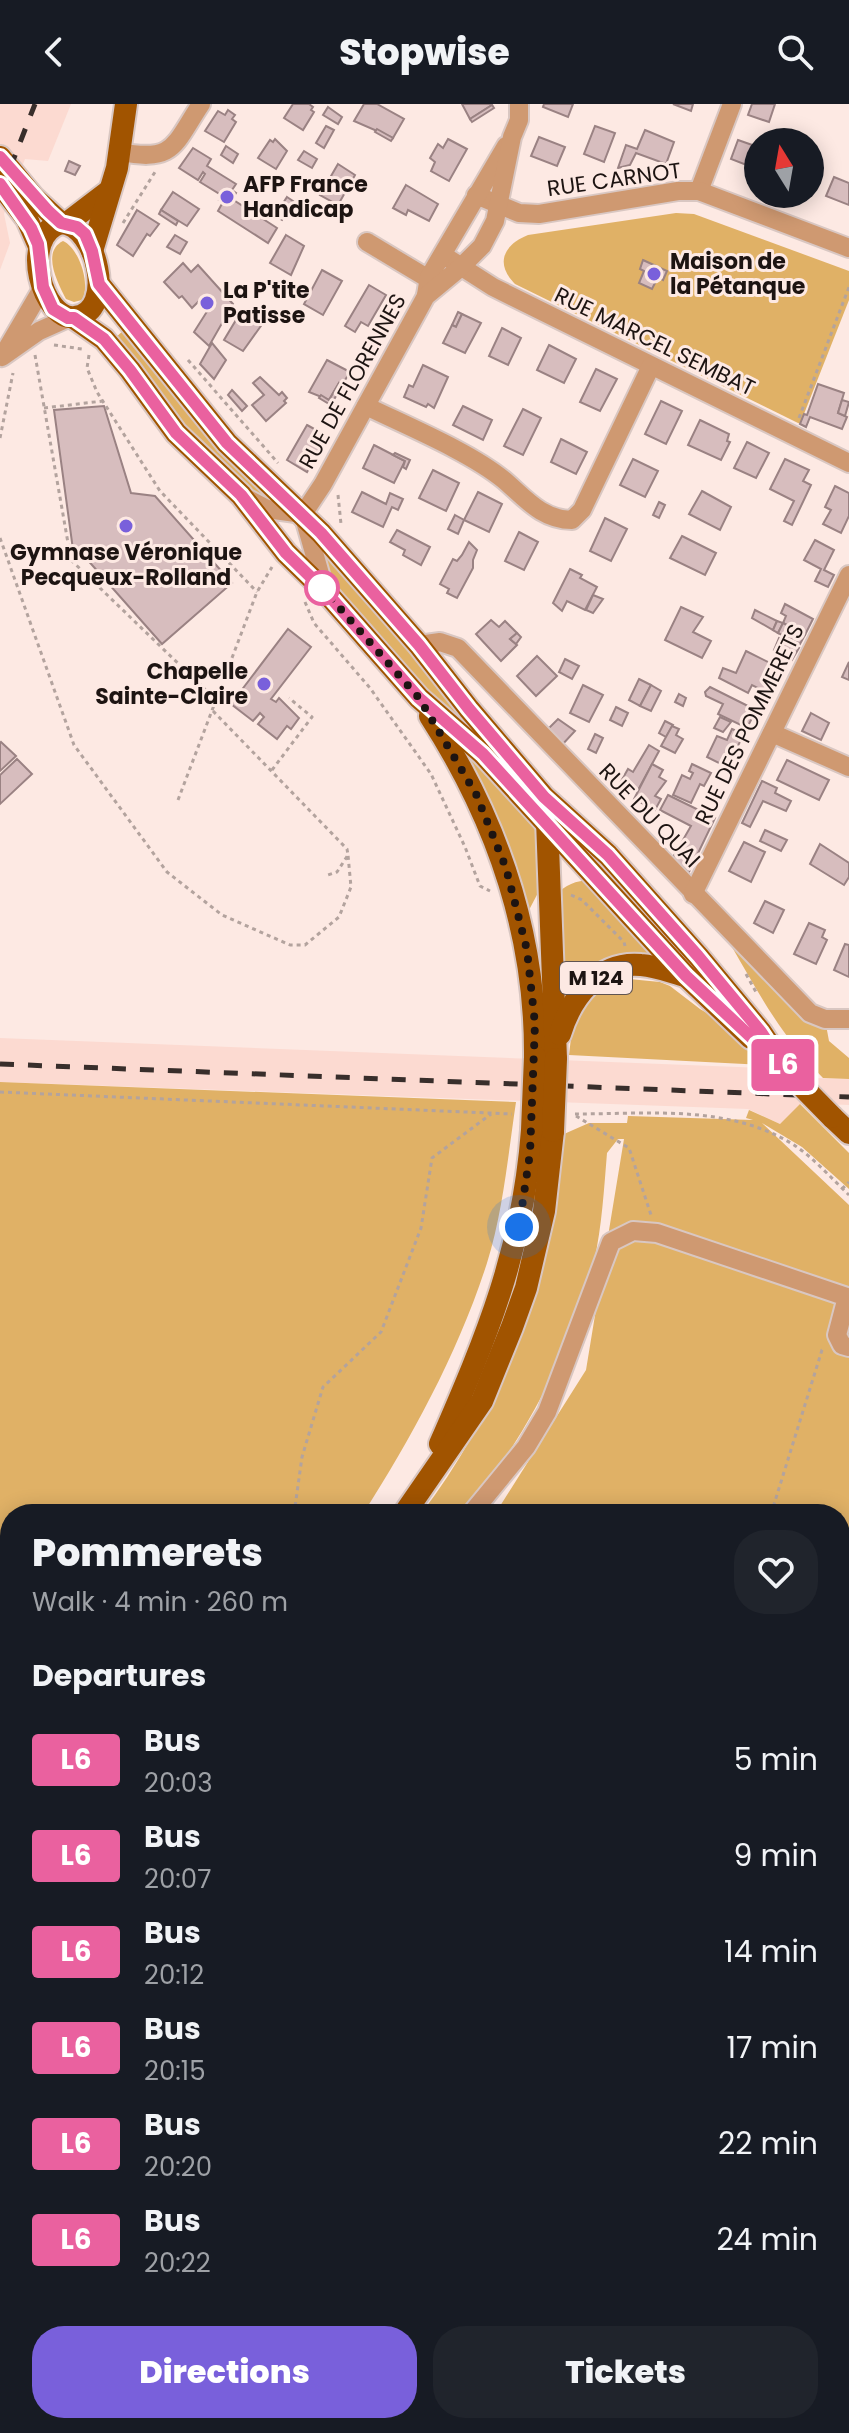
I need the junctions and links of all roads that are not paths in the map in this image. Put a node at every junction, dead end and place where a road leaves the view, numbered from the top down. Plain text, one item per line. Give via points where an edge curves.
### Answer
1 (126, 104) edge
2 (201, 104) edge
3 (519, 104) edge
4 (732, 104) edge
5 (512, 137) junction
6 (120, 152) junction
7 (0, 157) edge
8 (0, 184) edge
9 (109, 191) junction
10 (699, 191) junction
11 (476, 195) junction
12 (497, 204) junction
13 (64, 223) junction
14 (367, 242) dead end
15 (38, 244) junction
16 (849, 248) edge
17 (92, 251) junction
18 (443, 255) junction
19 (461, 267) junction
20 (99, 284) junction
21 (431, 286) junction
22 (43, 287) junction
23 (71, 318) junction
24 (1, 359) edge
25 (651, 366) junction
26 (366, 406) junction
27 (849, 463) edge
28 (241, 495) junction
29 (303, 514) junction
30 (849, 575) edge
31 (325, 591) junction
32 (419, 645) junction
33 (419, 698) junction
34 (772, 733) junction
35 (849, 767) edge
36 (544, 797) junction
37 (547, 824) junction
38 (592, 873) junction
39 (550, 889) junction
40 (639, 890) junction
41 (693, 894) junction
42 (527, 950) junction
43 (686, 976) junction
44 (849, 1019) edge
45 (545, 1058) junction
46 (787, 1071) junction
47 (849, 1133) edge
48 (843, 1341) edge
49 (410, 1504) edge
50 (479, 1504) edge

1 - 6 main road
2 - 6 street via 163,153
3 - 5 street, RUE DE FLORENNES
4 - 10 street
5 - 11 street, RUE DE FLORENNES
5 - 12 street, RUE DE FLORENNES
6 - 9 main road
7 - 13 main road via 33,197
8 - 15 main road via 27,219
9 - 13 main road
9 - 17 main road
10 - 12 street, RUE CARNOT via 539,214
10 - 16 street, RUE CARNOT
11 - 12 street, RUE CARNOT
11 - 18 street, RUE DE FLORENNES
12 - 19 street, RUE DE FLORENNES via 482,246
13 - 15 main road via 50,226
13 - 17 main road via 85,234
14 - 21 street, RUE DE FLORENNES
15 - 22 main road
17 - 20 main road
18 - 19 street, RUE MARCEL SEMBAT
18 - 21 street, RUE DE FLORENNES
19 - 21 street, RUE DE FLORENNES
19 - 25 street, RUE MARCEL SEMBAT
20 - 23 main road via 96,304
20 - 29 main road via 227,443
21 - 26 street, RUE DE FLORENNES
22 - 23 main road via 53,309
22 - 24 street
23 - 24 street
23 - 28 main road via 104,339 176,433
25 - 26 street via 582,510 572,520 545,515 480,463
25 - 27 street, RUE MARCEL SEMBAT
26 - 29 street, RUE DE FLORENNES
28 - 29 street via 267,509
28 - 31 main road via 286,553
29 - 31 street
29 - 32 main road
30 - 34 street, RUE DES POMMERETS
31 - 33 main road
32 - 36 main road
32 - 41 street, RUE DU QUAI via 440,642 458,648
33 - 37 main road via 483,754
33 - 42 main road, M 124 via 489,822
34 - 35 street
34 - 41 street, RUE DES POMMERETS
36 - 37 main road, M 124
36 - 40 main road
37 - 38 main road
37 - 39 main road, M 124
38 - 39 main road via 560,879
38 - 40 main road
38 - 43 main road
39 - 42 main road, M 124 via 537,912
39 - 45 main road, M 124
40 - 46 main road via 761,1032
41 - 44 street, RUE DU QUAI via 810,1013
42 - 45 main road, M 124 via 535,1024
43 - 45 main road, M 124 via 639,965 598,977 567,1011
43 - 46 main road
45 - 49 main road, M 124, bridge via 544,1211 533,1263 482,1401
46 - 47 main road, bridge
48 - 50 street via 847,1297 657,1233 633,1231 611,1242 547,1412

